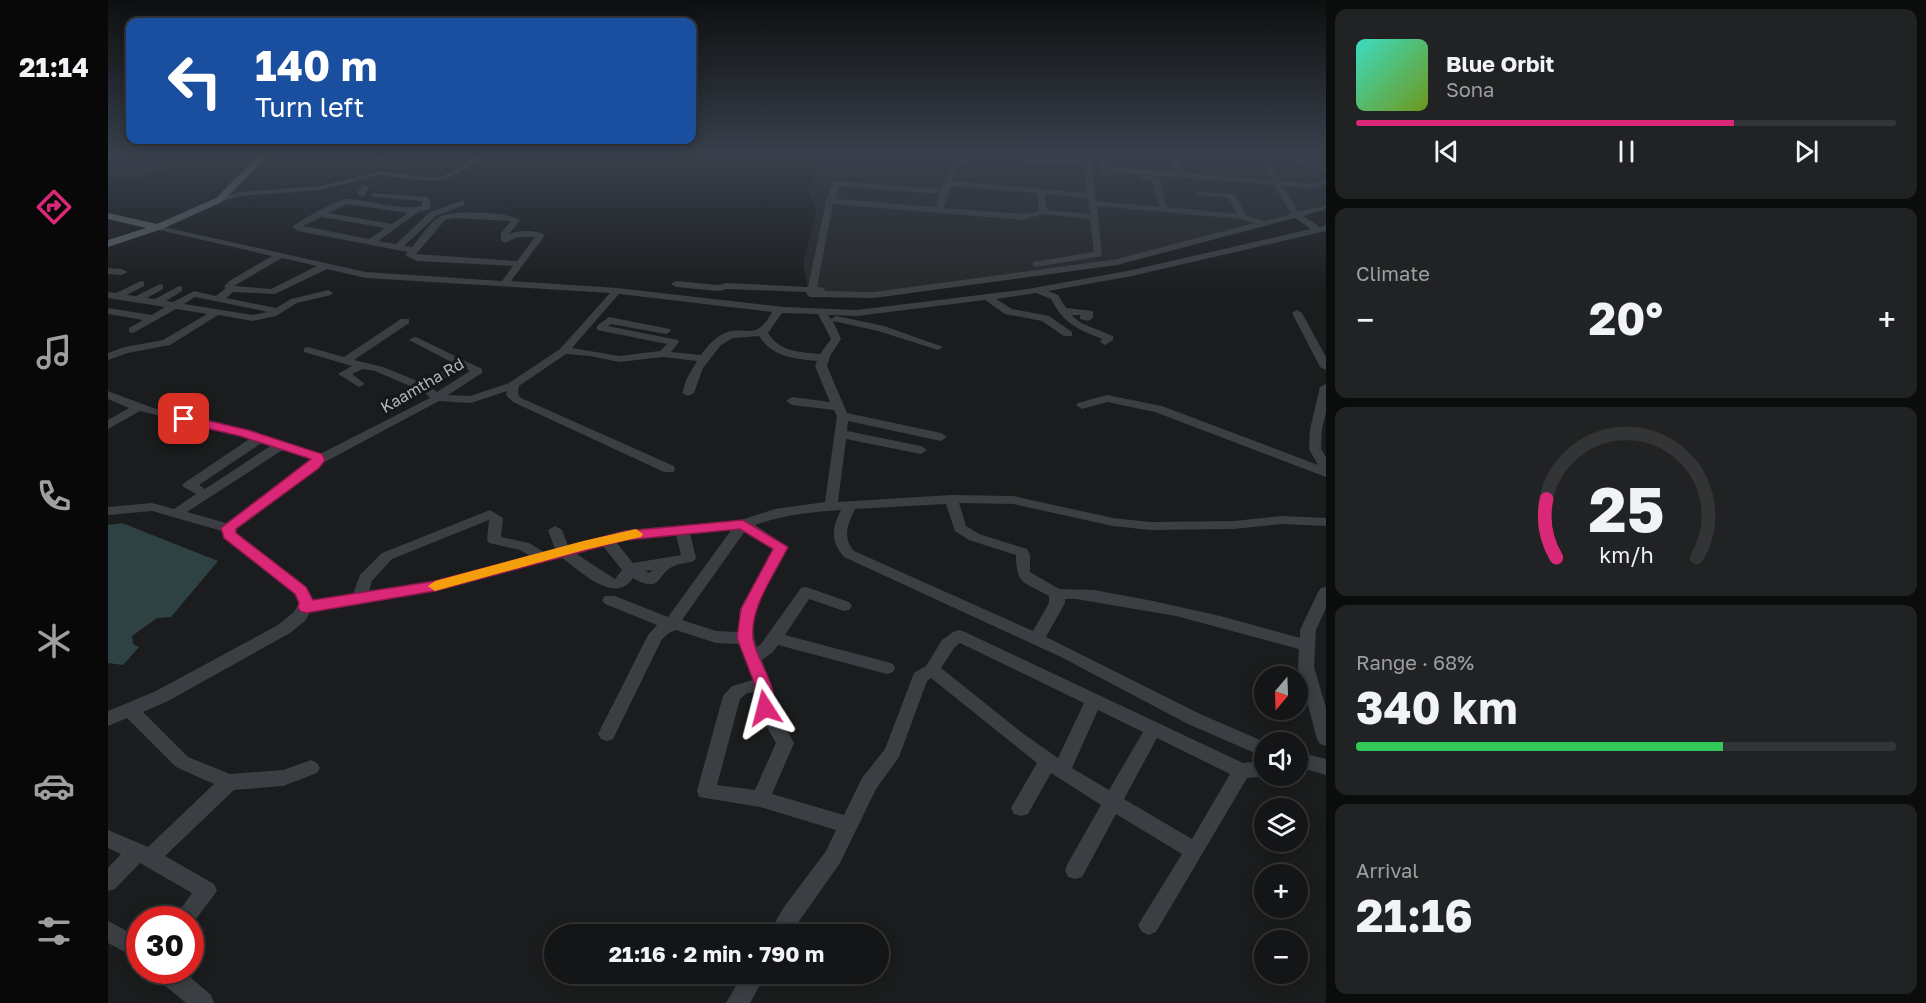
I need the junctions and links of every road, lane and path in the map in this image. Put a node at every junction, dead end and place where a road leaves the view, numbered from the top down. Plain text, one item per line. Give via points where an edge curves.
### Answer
1 (1093, 200) edge
2 (217, 201) edge
3 (345, 201) joint
4 (426, 201) edge
5 (830, 201) joint
6 (942, 201) edge
7 (1042, 201) edge
8 (1099, 201) edge
9 (1161, 201) edge
10 (1235, 201) edge
11 (1287, 201) edge
12 (461, 203) dead end
13 (381, 205) junction
14 (427, 205) junction
15 (444, 206) junction
16 (1326, 207) edge
17 (414, 210) junction
18 (939, 210) junction
19 (1164, 210) junction
20 (1043, 212) junction
21 (317, 214) junction
22 (1295, 214) junction
23 (108, 216) edge
24 (1095, 217) junction
25 (1243, 217) junction
26 (356, 220) junction
27 (1267, 224) junction
28 (158, 227) junction
29 (394, 227) junction
30 (1322, 229) edge
31 (332, 235) junction
32 (370, 242) junction
33 (108, 244) edge
34 (398, 247) junction
35 (414, 250) junction
36 (279, 256) junction
37 (519, 264) junction
38 (325, 266) junction
39 (108, 271) edge
40 (122, 272) dead end
41 (141, 284) dead end
42 (504, 284) junction
43 (159, 287) dead end
44 (718, 288) junction
45 (179, 289) dead end
46 (231, 289) junction
47 (812, 290) junction
48 (617, 291) junction
49 (1035, 291) junction
50 (328, 294) dead end
51 (645, 294) junction
52 (823, 294) junction
53 (987, 297) junction
54 (111, 298) edge
55 (218, 299) junction
56 (137, 300) junction
57 (156, 303) junction
58 (173, 306) junction
59 (746, 306) junction
60 (778, 310) junction
61 (108, 311) edge
62 (278, 311) junction
63 (1062, 311) junction
64 (215, 313) junction
65 (1297, 313) dead end
66 (824, 314) junction
67 (1084, 317) dead end
68 (153, 318) junction
69 (405, 321) dead end
70 (588, 326) junction
71 (601, 328) junction
72 (133, 330) dead end
73 (666, 331) dead end
74 (762, 332) junction
75 (1068, 334) dead end
76 (414, 340) dead end
77 (1105, 342) dead end
78 (938, 347) dead end
79 (308, 350) dead end
80 (564, 351) junction
81 (663, 354) junction
82 (108, 357) edge
83 (705, 358) junction
84 (824, 358) junction
85 (345, 361) junction
86 (464, 364) junction
87 (362, 365) junction
88 (1326, 367) edge
89 (359, 384) dead end
90 (513, 385) junction
91 (420, 387) junction
92 (1326, 387) edge
93 (688, 393) dead end
94 (108, 394) edge
95 (436, 397) junction
96 (792, 401) dead end
97 (1082, 405) dead end
98 (137, 408) junction
99 (840, 411) junction
100 (108, 424) edge
101 (842, 434) junction
102 (941, 437) dead end
103 (260, 438) junction
104 (282, 444) junction
105 (921, 450) dead end
106 (318, 460) junction
107 (1326, 468) edge
108 (669, 469) dead end
109 (206, 494) junction
110 (951, 499) junction
111 (850, 505) junction
112 (831, 506) junction
113 (108, 510) edge
114 (177, 513) junction
115 (1326, 522) edge
116 (743, 524) junction
117 (228, 528) junction
118 (555, 530) dead end
119 (682, 531) junction
120 (606, 540) junction
121 (563, 552) junction
122 (542, 557) junction
123 (630, 569) junction
124 (1326, 592) edge
125 (1057, 594) junction
126 (360, 598) junction
127 (610, 600) dead end
128 (844, 606) dead end
129 (306, 607) junction
130 (671, 624) junction
131 (745, 638) junction
132 (774, 638) junction
133 (1036, 640) junction
134 (1307, 646) junction
135 (752, 659) junction
136 (887, 668) dead end
137 (932, 670) junction
138 (763, 685) junction
139 (1094, 699) junction
140 (130, 710) junction
141 (108, 719) edge
142 (1153, 729) junction
143 (607, 734) dead end
144 (1326, 739) edge
145 (1254, 746) edge
146 (1055, 765) junction
147 (311, 768) dead end
148 (1254, 770) edge
149 (1242, 771) junction
150 (229, 782) junction
151 (760, 799) junction
152 (1113, 801) junction
153 (1021, 808) dead end
154 (848, 825) junction
155 (108, 839) edge
156 (1195, 850) junction
157 (144, 855) junction
158 (1075, 870) dead end
159 (108, 882) edge
160 (195, 906) edge
161 (784, 924) edge
162 (1149, 926) dead end
163 (108, 932) edge
164 (126, 942) edge
165 (181, 984) edge
166 (748, 984) edge
167 (203, 1003) edge
168 (737, 1003) edge

1 - 24 street
2 - 28 main road
3 - 13 street
3 - 21 street
4 - 14 street
5 - 18 street
5 - 47 street
6 - 18 street
7 - 20 street
8 - 19 street
9 - 19 street
10 - 25 street
11 - 22 street
12 - 15 street
13 - 17 street
13 - 26 street
14 - 15 street
14 - 17 street
15 - 34 street
16 - 22 street
17 - 29 street
18 - 20 street via 1023,217
19 - 25 street
20 - 24 street
21 - 26 street
21 - 31 street via 296,227
22 - 27 street
22 - 30 street
23 - 28 main road
24 - 47 street via 1099,254 857,291
25 - 27 street
26 - 29 street
26 - 31 street
27 - 52 street via 1117,262 874,295
28 - 33 main road
28 - 36 street
29 - 32 street
30 - 49 street
31 - 32 street
32 - 34 street
34 - 35 street
35 - 37 street via 411,257
35 - 37 street via 442,218 511,218 516,220 505,233 505,240 516,234 541,235
36 - 38 street
36 - 46 street via 234,282 229,286
37 - 42 street
38 - 42 street via 366,275
38 - 46 street via 272,292
39 - 40 street
41 - 54 street
42 - 48 street
43 - 56 street
44 - 47 street
44 - 51 street via 700,279
44 - 59 street
45 - 57 street
46 - 55 street
47 - 52 street via 811,294
48 - 51 street
48 - 70 street
49 - 53 street
49 - 63 street via 1055,297
50 - 62 street via 294,301
51 - 59 street
52 - 66 street
53 - 66 street
53 - 75 street via 1009,312 1045,318
54 - 56 street
55 - 58 street via 194,294
55 - 62 street
56 - 57 street
57 - 58 street
58 - 64 street
58 - 68 street
59 - 60 street
60 - 66 street
60 - 74 street
61 - 68 street
62 - 64 street via 258,318
63 - 67 street via 1089,313 1088,318
63 - 77 street via 1077,325 1110,338
64 - 82 street via 166,343
65 - 88 street
66 - 78 street
66 - 84 street via 837,339
68 - 72 street
69 - 85 street
70 - 71 street
70 - 80 street
71 - 73 street via 609,320
71 - 81 street via 674,342
74 - 83 street via 722,337
74 - 84 street via 769,344 783,353
76 - 86 street, Kaamtha Rd
79 - 85 street
80 - 81 street via 619,359
80 - 90 street
81 - 83 street
83 - 93 street
84 - 99 street via 820,366
85 - 87 street
86 - 91 street
86 - 95 street, Kaamtha Rd via 478,371
87 - 89 street via 344,374
87 - 91 street
90 - 95 street via 471,400
90 - 108 street via 512,395 517,400
91 - 95 street
92 - 107 street via 1316,429 1316,448
94 - 98 street
95 - 106 street, Kaamtha Rd
96 - 99 street
97 - 107 street via 1107,398 1158,409
98 - 100 street
98 - 103 street
99 - 101 street
99 - 102 street
101 - 105 street
101 - 112 street
103 - 104 street
103 - 109 street via 189,486
104 - 106 street
104 - 109 street
106 - 117 street, Kaamtha Rd
109 - 114 street
110 - 111 street
110 - 115 street via 1013,500 1150,526
110 - 125 street via 960,528 974,537 1022,552 1024,575
111 - 112 street
111 - 133 street via 838,532 842,548 849,554
112 - 116 street via 775,513
113 - 114 street via 152,507
114 - 117 street
116 - 119 street
116 - 130 street
116 - 131 street via 781,547 748,609
117 - 129 street via 230,534 301,591
118 - 121 street
119 - 120 street via 650,531
119 - 123 street via 689,558 668,562 653,579
120 - 121 street
120 - 123 street
121 - 122 street
121 - 123 street via 611,584 621,583
122 - 126 street via 435,586
122 - 126 street via 524,546 494,540 496,518 490,514 387,556 365,579
124 - 134 street via 1308,630
125 - 133 street via 1057,603
125 - 134 street via 1080,593 1186,613
126 - 129 street
127 - 130 street
128 - 132 street via 806,592
129 - 140 street via 284,629
130 - 131 street via 712,637
130 - 143 street via 656,635
131 - 135 street
132 - 135 street
132 - 136 street
133 - 145 street
134 - 144 street via 1308,679
135 - 138 street
137 - 139 street via 948,644 959,636
137 - 146 street
137 - 154 street via 920,677 893,752 869,784
138 - 151 street via 765,708 785,743
138 - 151 street via 746,687 732,696 706,791
139 - 142 street
139 - 146 street
140 - 141 street
140 - 150 street via 182,762
142 - 149 street
142 - 152 street
146 - 152 street
146 - 153 street
147 - 150 street via 283,778
148 - 149 street
149 - 156 street
150 - 157 street
151 - 154 street
152 - 156 street
152 - 158 street
154 - 161 street via 833,857
155 - 157 street
156 - 162 street
157 - 159 street
157 - 160 street via 207,891
163 - 164 street
165 - 167 street
166 - 168 street

